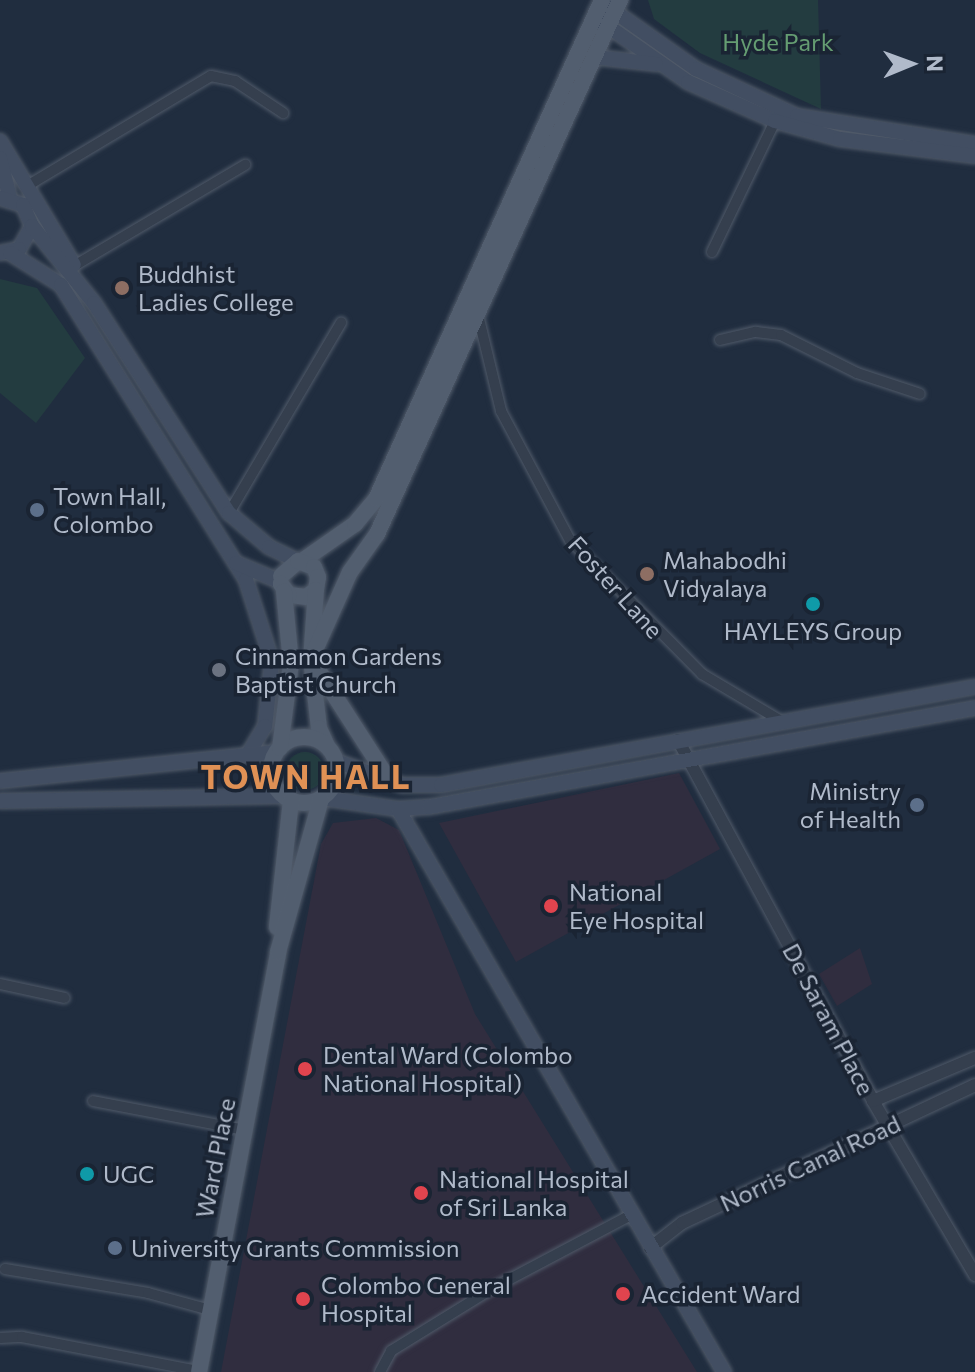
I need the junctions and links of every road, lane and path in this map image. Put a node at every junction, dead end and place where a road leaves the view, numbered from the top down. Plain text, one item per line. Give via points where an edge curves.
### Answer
1 (607, 10) edge
2 (594, 57) junction
3 (664, 67) junction
4 (283, 113) dead end
5 (775, 121) junction
6 (0, 141) edge
7 (975, 144) edge
8 (975, 156) edge
9 (0, 158) edge
10 (245, 165) dead end
11 (27, 186) junction
12 (5, 198) edge
13 (32, 226) junction
14 (712, 252) dead end
15 (5, 253) edge
16 (74, 266) junction
17 (88, 294) junction
18 (477, 313) junction
19 (341, 323) dead end
20 (720, 340) dead end
21 (920, 394) dead end
22 (229, 513) junction
23 (300, 561) junction
24 (236, 563) junction
25 (350, 572) junction
26 (282, 583) junction
27 (317, 586) junction
28 (311, 659) junction
29 (975, 687) edge
30 (975, 708) edge
31 (783, 722) junction
32 (678, 740) junction
33 (278, 750) junction
34 (249, 753) junction
35 (332, 754) junction
36 (686, 761) junction
37 (389, 780) junction
38 (0, 781) edge
39 (287, 798) junction
40 (322, 798) junction
41 (0, 801) edge
42 (398, 809) junction
43 (278, 952) junction
44 (0, 984) edge
45 (65, 998) dead end
46 (975, 1058) edge
47 (975, 1085) edge
48 (93, 1101) dead end
49 (873, 1101) junction
50 (888, 1126) junction
51 (245, 1130) junction
52 (631, 1215) junction
53 (650, 1248) junction
54 (5, 1269) dead end
55 (975, 1275) edge
56 (210, 1310) junction
57 (0, 1338) edge
58 (199, 1372) edge
59 (380, 1372) edge
60 (724, 1372) edge

1 - 2 main road
1 - 3 main road
1 - 7 main road via 696,69 797,116
1 - 23 main road via 376,499 355,524
2 - 3 main road
2 - 18 main road
3 - 5 main road
4 - 11 street via 235,81 211,76
5 - 8 main road via 840,139
5 - 14 street
6 - 11 main road
9 - 12 main road
10 - 16 street
11 - 16 main road
12 - 13 main road via 23,205
13 - 15 main road via 26,243
13 - 17 main road
15 - 24 main road via 61,285
16 - 17 main road
17 - 22 main road
18 - 25 main road via 377,534
18 - 31 street, Foster Lane via 501,411 570,540 702,674
19 - 22 street
20 - 21 street via 756,332 781,335 857,373
22 - 23 main road via 269,547
23 - 26 main road
23 - 27 main road via 314,567
24 - 26 main road
24 - 34 main road via 260,611 272,661 265,726
25 - 27 main road
25 - 28 main road
26 - 27 main road via 300,598
26 - 33 main road via 291,663
27 - 28 main road
28 - 35 main road via 319,728
28 - 37 main road
29 - 31 main road
30 - 36 main road
31 - 32 main road
32 - 36 street, De Saram Place
32 - 37 main road via 441,785
33 - 34 main road
33 - 35 main road via 309,737
33 - 39 main road via 271,771
34 - 38 main road
35 - 37 main road
35 - 40 main road via 335,782
36 - 42 main road
36 - 49 street, De Saram Place
39 - 40 main road
39 - 41 main road
39 - 43 main road, Ward Place
40 - 42 main road
40 - 43 main road, Ward Place
42 - 52 main road
43 - 51 main road, Ward Place
44 - 45 street
46 - 49 street, Norris Canal Road
47 - 50 street, Norris Canal Road
48 - 51 street
49 - 50 street, De Saram Place
50 - 53 street, Norris Canal Road via 682,1223
50 - 55 street, De Saram Place
51 - 56 main road, Ward Place
52 - 53 main road
52 - 59 street via 485,1293 391,1351
53 - 60 main road
54 - 56 street via 148,1293
56 - 58 main road, Ward Place
57 - 58 street via 22,1337

